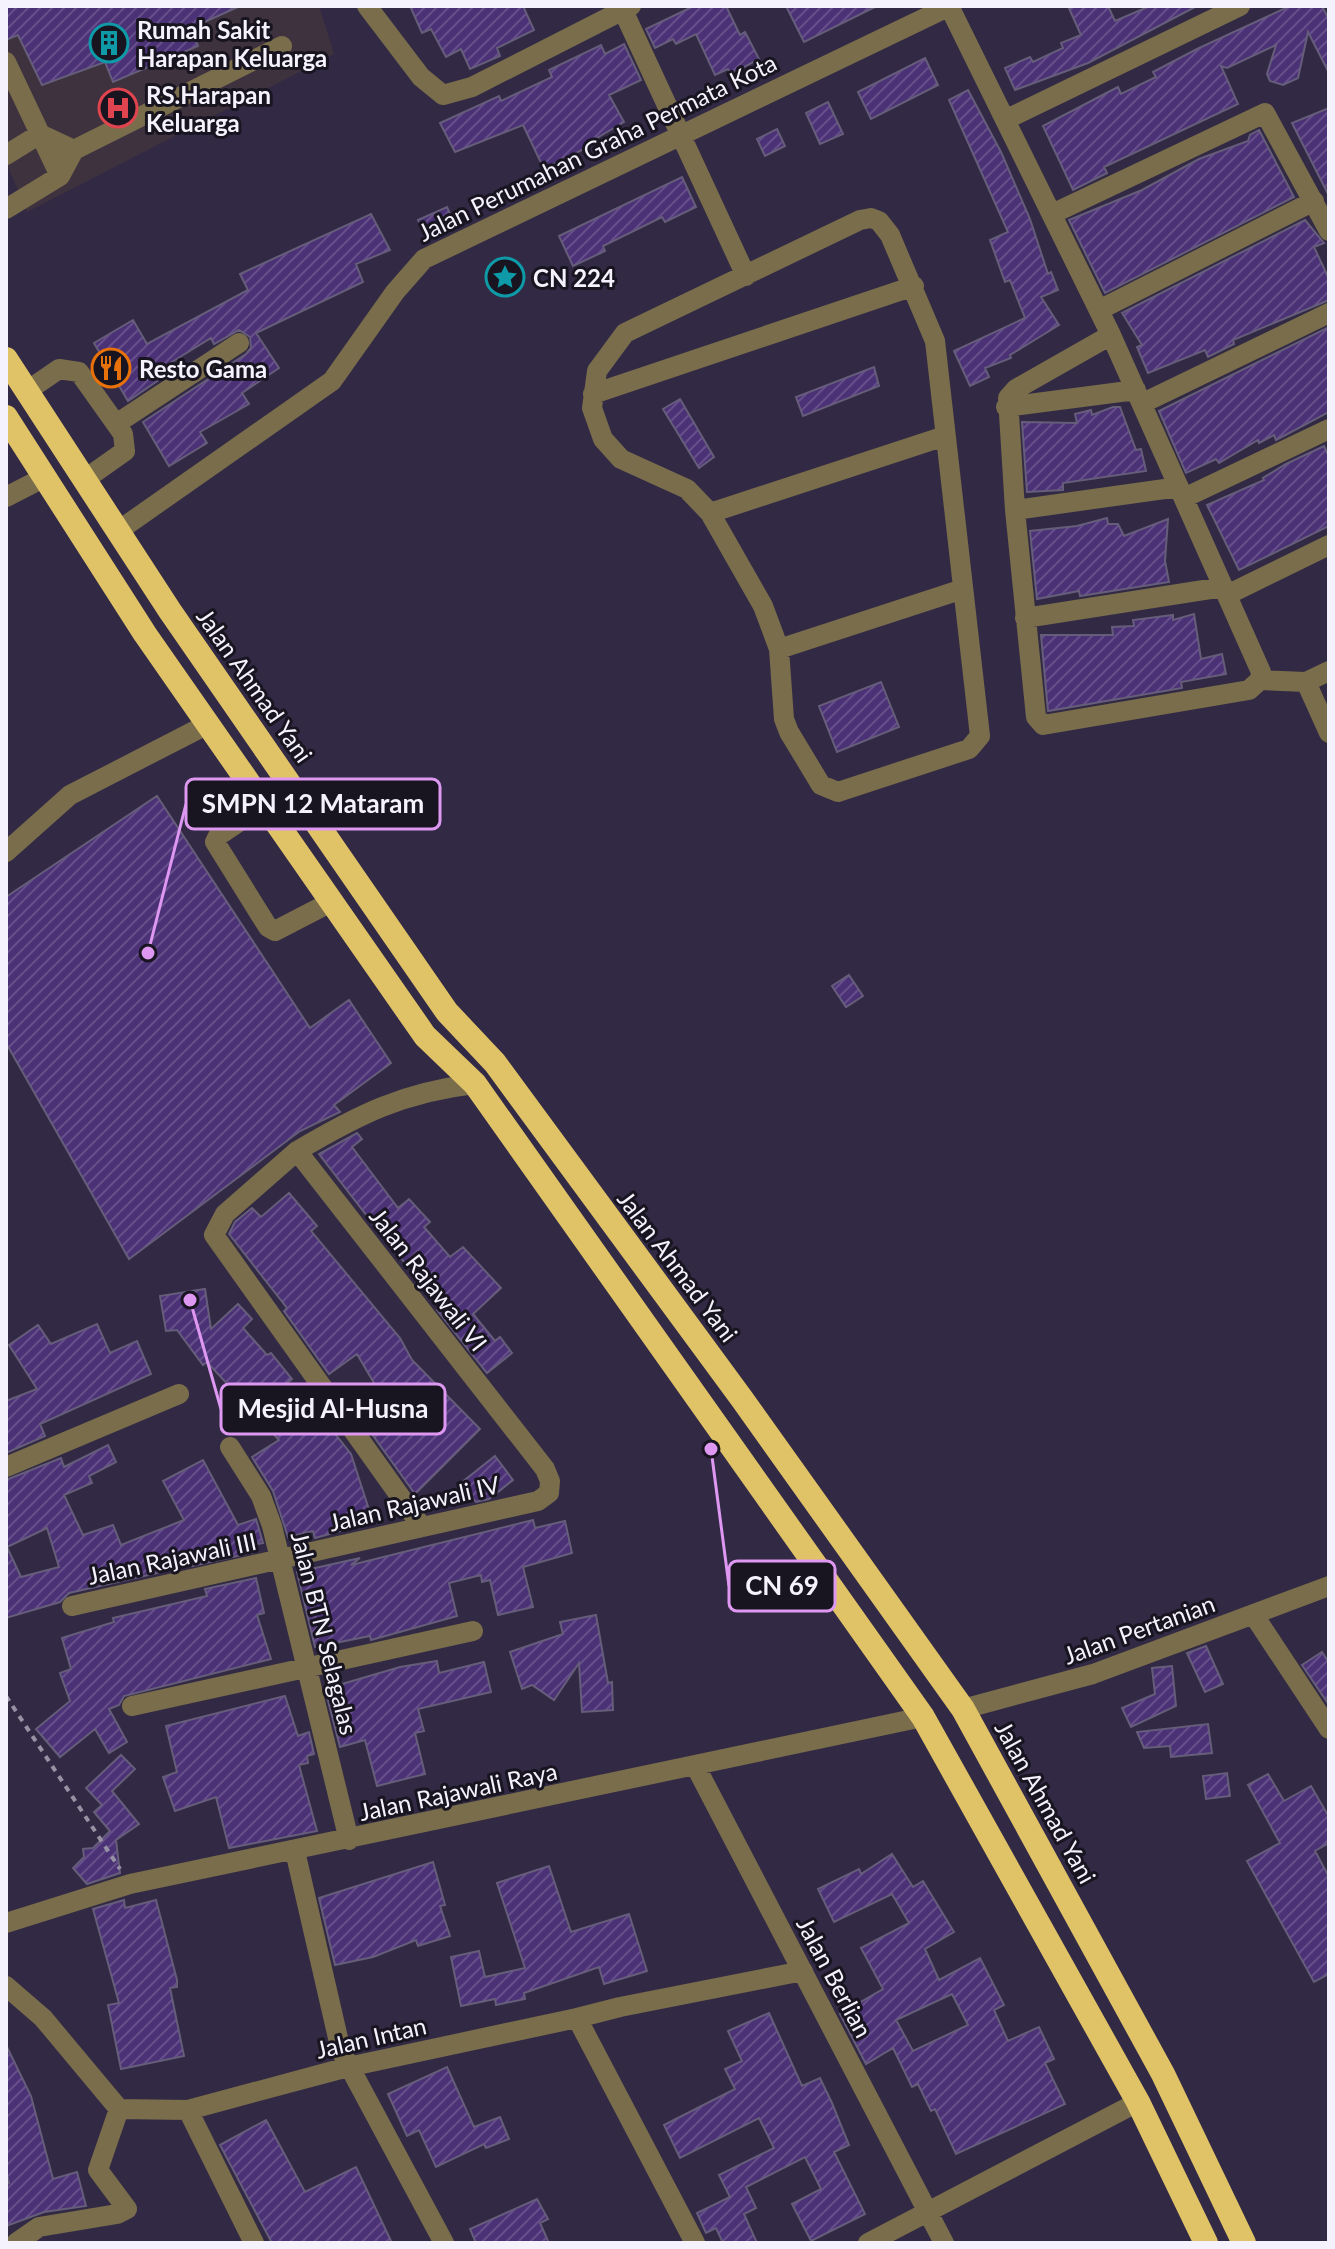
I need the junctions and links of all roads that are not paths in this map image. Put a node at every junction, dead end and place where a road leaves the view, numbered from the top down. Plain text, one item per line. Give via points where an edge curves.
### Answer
1 (367, 6) edge
2 (949, 6) edge
3 (1240, 6) edge
4 (625, 7) edge
5 (282, 46) dead end
6 (6, 62) edge
7 (1005, 120) junction
8 (40, 134) junction
9 (682, 135) junction
10 (74, 150) junction
11 (6, 155) edge
12 (60, 176) junction
13 (1314, 201) junction
14 (6, 209) edge
15 (1052, 214) junction
16 (1329, 231) edge
17 (746, 276) junction
18 (914, 286) junction
19 (1099, 310) junction
20 (1329, 313) edge
21 (1111, 335) junction
22 (239, 343) dead end
23 (6, 359) edge
24 (27, 391) junction
25 (593, 394) junction
26 (1140, 396) junction
27 (1006, 407) junction
28 (6, 417) edge
29 (116, 424) junction
30 (1329, 429) edge
31 (945, 436) junction
32 (45, 477) junction
33 (84, 480) junction
34 (1182, 492) junction
35 (6, 497) edge
36 (1015, 510) junction
37 (710, 513) junction
38 (118, 531) junction
39 (1329, 545) edge
40 (963, 589) junction
41 (1225, 591) junction
42 (170, 611) junction
43 (1025, 618) junction
44 (145, 634) junction
45 (779, 649) junction
46 (1329, 671) edge
47 (1260, 680) junction
48 (1306, 682) junction
49 (208, 724) junction
50 (1329, 733) edge
51 (264, 805) junction
52 (6, 852) edge
53 (331, 902) junction
54 (471, 1079) junction
55 (297, 1151) junction
56 (179, 1394) dead end
57 (230, 1447) dead end
58 (6, 1467) edge
59 (551, 1487) joint
60 (422, 1527) junction
61 (282, 1561) junction
62 (1329, 1586) edge
63 (72, 1606) dead end
64 (1253, 1614) junction
65 (473, 1631) dead end
66 (308, 1669) junction
67 (132, 1706) dead end
68 (963, 1709) junction
69 (923, 1717) junction
70 (1329, 1729) edge
71 (696, 1767) junction
72 (349, 1840) junction
73 (295, 1851) junction
74 (6, 1923) edge
75 (803, 1971) junction
76 (6, 1986) edge
77 (572, 2020) junction
78 (348, 2067) junction
79 (1138, 2102) junction
80 (119, 2109) junction
81 (188, 2110) junction
82 (927, 2211) junction
83 (55, 2233) edge
84 (16, 2243) edge
85 (254, 2243) edge
86 (444, 2243) edge
87 (695, 2243) edge
88 (868, 2243) edge
89 (944, 2243) edge
90 (1206, 2243) edge
91 (1244, 2243) edge

1 - 4 street via 421,77 443,95 472,87
2 - 7 street
2 - 9 street, Jalan Perumahan Graha Permata Kota
3 - 7 street
4 - 9 street
5 - 10 street
6 - 8 street
7 - 15 street
8 - 10 street
8 - 11 street
8 - 12 street
9 - 17 street
9 - 38 street, Jalan Perumahan Graha Permata Kota via 415,266 343,370 312,399
10 - 12 street
12 - 14 street
13 - 15 street via 1265,113
13 - 16 street
13 - 19 street
15 - 19 street
17 - 18 street via 871,218 890,235
17 - 25 street via 625,333 597,371
18 - 25 street
18 - 31 street via 935,341
19 - 21 street
20 - 26 street
21 - 26 street
21 - 27 street via 1016,389
22 - 29 street
23 - 24 highway, Jalan Ahmad Yani
24 - 29 street via 59,369 70,368 79,372
24 - 33 highway, Jalan Ahmad Yani
25 - 37 street via 599,431 621,459 687,489
26 - 27 street
26 - 34 street
27 - 36 street
28 - 32 highway
29 - 33 street via 125,451
30 - 34 street
31 - 37 street
31 - 40 street
32 - 35 street
32 - 44 highway
33 - 38 highway, Jalan Ahmad Yani
34 - 36 street
34 - 41 street
36 - 43 street
37 - 45 street via 763,606
38 - 42 highway, Jalan Ahmad Yani
39 - 41 street
40 - 45 street
40 - 45 street via 980,736 976,744 867,783 838,792 821,785 784,719
41 - 43 street
41 - 47 street via 1260,666
42 - 44 highway
42 - 68 highway, Jalan Ahmad Yani via 447,1012 495,1063
43 - 47 street via 1036,717 1043,725 1249,690
44 - 49 highway
46 - 48 street
47 - 48 street
48 - 50 street
49 - 51 highway
49 - 52 street via 70,795
51 - 53 highway
51 - 53 street via 215,842 268,927 285,928
53 - 54 highway via 425,1036
54 - 55 street via 399,1097
54 - 69 highway
55 - 59 street, Jalan Rajawali VI via 545,1469
55 - 60 street via 220,1220 216,1241
56 - 58 street
57 - 61 street, Jalan BTN Selagalas via 261,1496
59 - 60 street, Jalan Rajawali IV via 538,1501
60 - 61 street, Jalan Rajawali IV
61 - 63 street, Jalan Rajawali III
61 - 66 street, Jalan BTN Selagalas
62 - 64 street, Jalan Pertanian
64 - 68 street, Jalan Pertanian via 1093,1674
64 - 70 street
65 - 66 street
66 - 67 street
66 - 72 street, Jalan BTN Selagalas
68 - 91 highway, Jalan Ahmad Yani via 1163,2074
69 - 71 street, Jalan Rajawali Raya
69 - 79 highway
71 - 72 street, Jalan Rajawali Raya
71 - 75 street, Jalan Berlian
72 - 73 street, Jalan Rajawali Raya
73 - 74 street, Jalan Rajawali Raya via 130,1884
73 - 78 street
75 - 77 street, Jalan Intan
75 - 82 street, Jalan Berlian
76 - 80 street via 43,2018
77 - 78 street, Jalan Intan
77 - 87 street
78 - 81 street, Jalan Intan
78 - 86 street
79 - 82 street
79 - 90 highway
80 - 81 street
80 - 83 street via 98,2170 127,2209
81 - 85 street
82 - 88 street
82 - 89 street, Jalan Berlian
83 - 84 street via 34,2230

